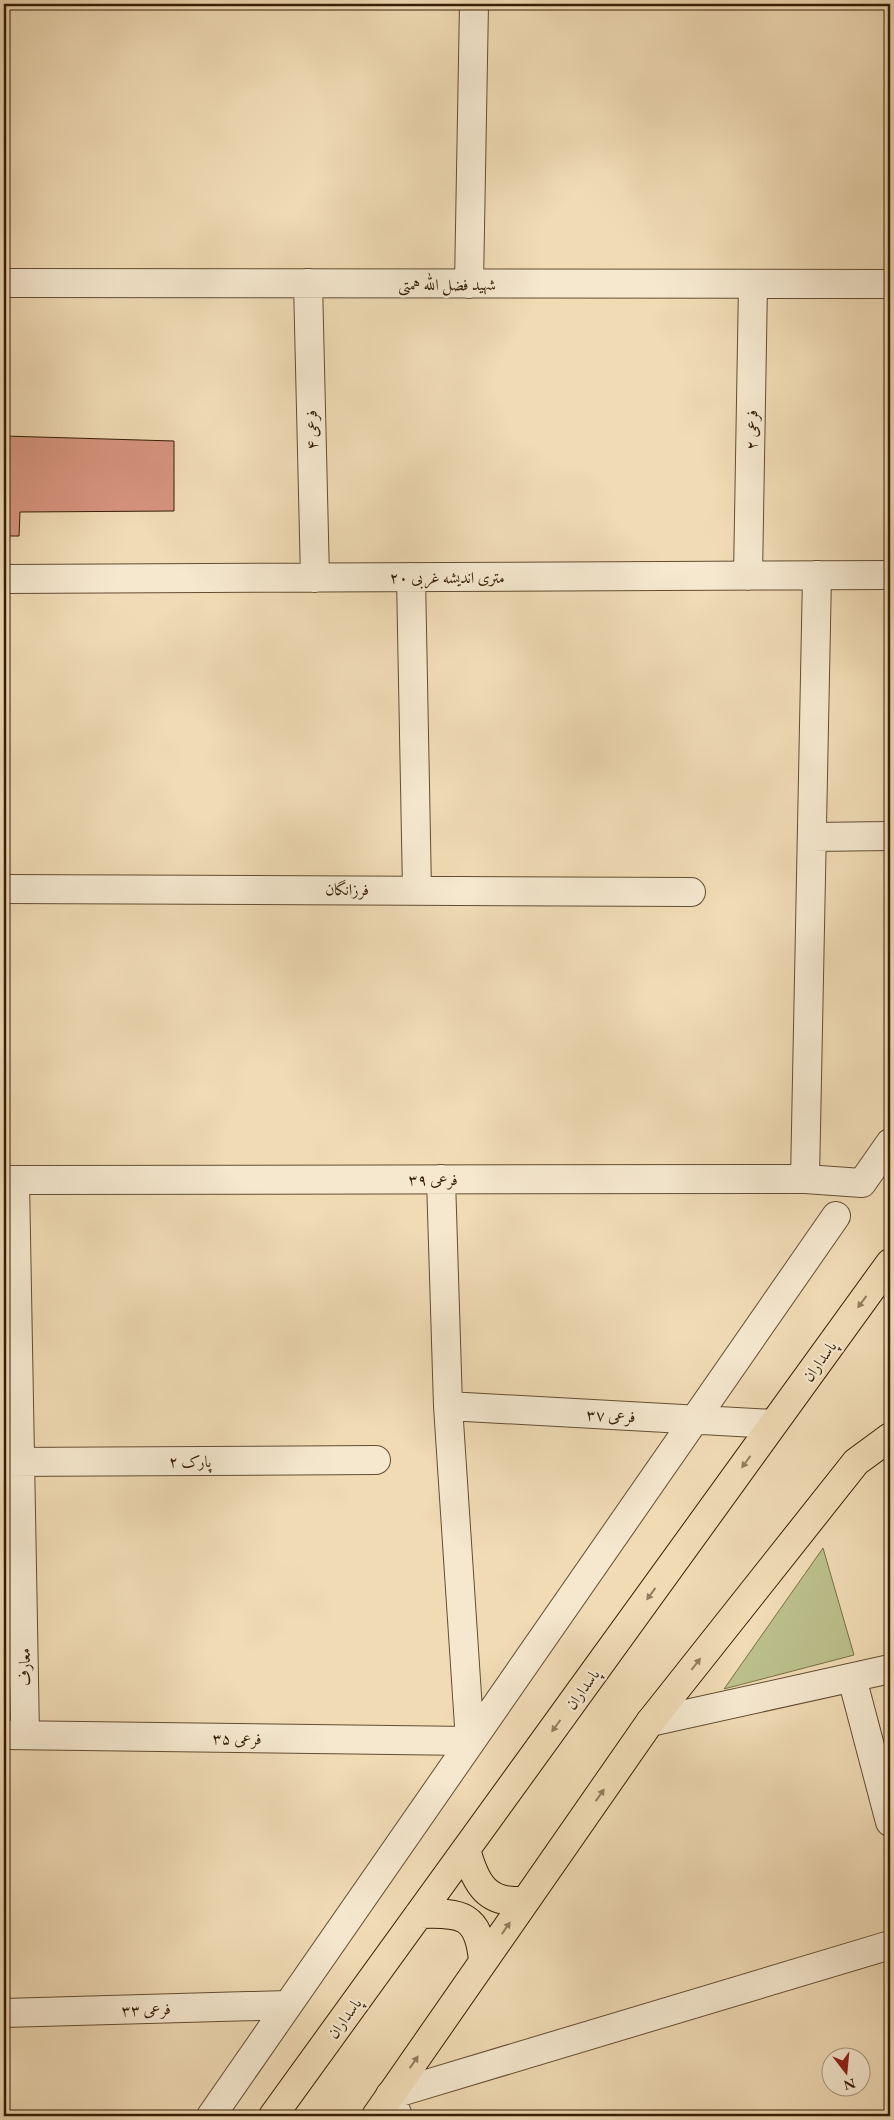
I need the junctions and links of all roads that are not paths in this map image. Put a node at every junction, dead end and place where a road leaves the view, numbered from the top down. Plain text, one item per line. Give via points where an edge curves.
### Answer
1 (474, 4) edge
2 (4, 283) edge
3 (308, 283) junction
4 (469, 284) junction
5 (753, 284) junction
6 (890, 284) edge
7 (817, 575) junction
8 (890, 575) edge
9 (748, 576) junction
10 (411, 577) junction
11 (315, 578) junction
12 (4, 579) edge
13 (890, 836) edge
14 (812, 837) junction
15 (4, 889) edge
16 (417, 890) junction
17 (691, 892) dead end
18 (890, 1143) edge
19 (441, 1179) junction
20 (806, 1179) junction
21 (10, 1180) edge
22 (836, 1216) dead end
23 (890, 1263) edge
24 (448, 1406) junction
25 (694, 1420) junction
26 (773, 1424) junction
27 (890, 1437) edge
28 (376, 1460) dead end
29 (12, 1461) edge
30 (890, 1669) edge
31 (852, 1678) junction
32 (650, 1722) junction
33 (15, 1735) edge
34 (470, 1741) junction
35 (890, 1822) edge
36 (466, 1849) junction
37 (526, 1900) junction
38 (419, 1914) junction
39 (890, 1945) edge
40 (483, 1961) junction
41 (288, 2005) junction
42 (4, 2012) edge
43 (388, 2109) edge
44 (211, 2116) edge
45 (273, 2116) edge

1 - 4 street
2 - 3 street, شهید فضل الله همتی
3 - 4 street, شهید فضل الله همتی
3 - 11 street, فرعی ۴
4 - 5 street, شهید فضل الله همتی
5 - 6 street, شهید فضل الله همتی
5 - 9 street, فرعی ۲
7 - 8 street, ۲۰ متری اندیشه غربی
7 - 9 street, ۲۰ متری اندیشه غربی
7 - 14 street
9 - 10 street, ۲۰ متری اندیشه غربی
10 - 11 street, ۲۰ متری اندیشه غربی
10 - 16 street
11 - 12 street, ۲۰ متری اندیشه غربی
13 - 14 street
14 - 20 street
15 - 16 street, فرزانگان
16 - 17 street, فرزانگان
18 - 20 street, فرعی ۳۹ via 862,1183
19 - 20 street, فرعی ۳۹
19 - 21 street, فرعی ۳۹
19 - 24 street
21 - 29 street, معارف
22 - 25 street
23 -> 26 main road, پاسداران
24 - 25 street, فرعی ۳۷
24 - 34 street
25 - 26 street, فرعی ۳۷
25 - 34 street
26 -> 36 main road, پاسداران
32 -> 27 main road via 856,1462
28 - 29 street, پارک ۲
29 - 33 street, معارف
30 - 31 street
31 - 32 street
31 - 35 street
37 -> 32 main road
33 - 34 street, فرعی ۳۵
34 - 41 street
36 - 37 main road via 472,1872 485,1890 502,1900
36 - 38 main road, پاسداران
40 -> 37 main road
38 - 40 main road via 456,1914 472,1922 482,1943
38 - 45 main road, پاسداران
39 - 43 street
43 -> 40 main road
41 - 42 street, فرعی ۳۳
41 - 44 street

